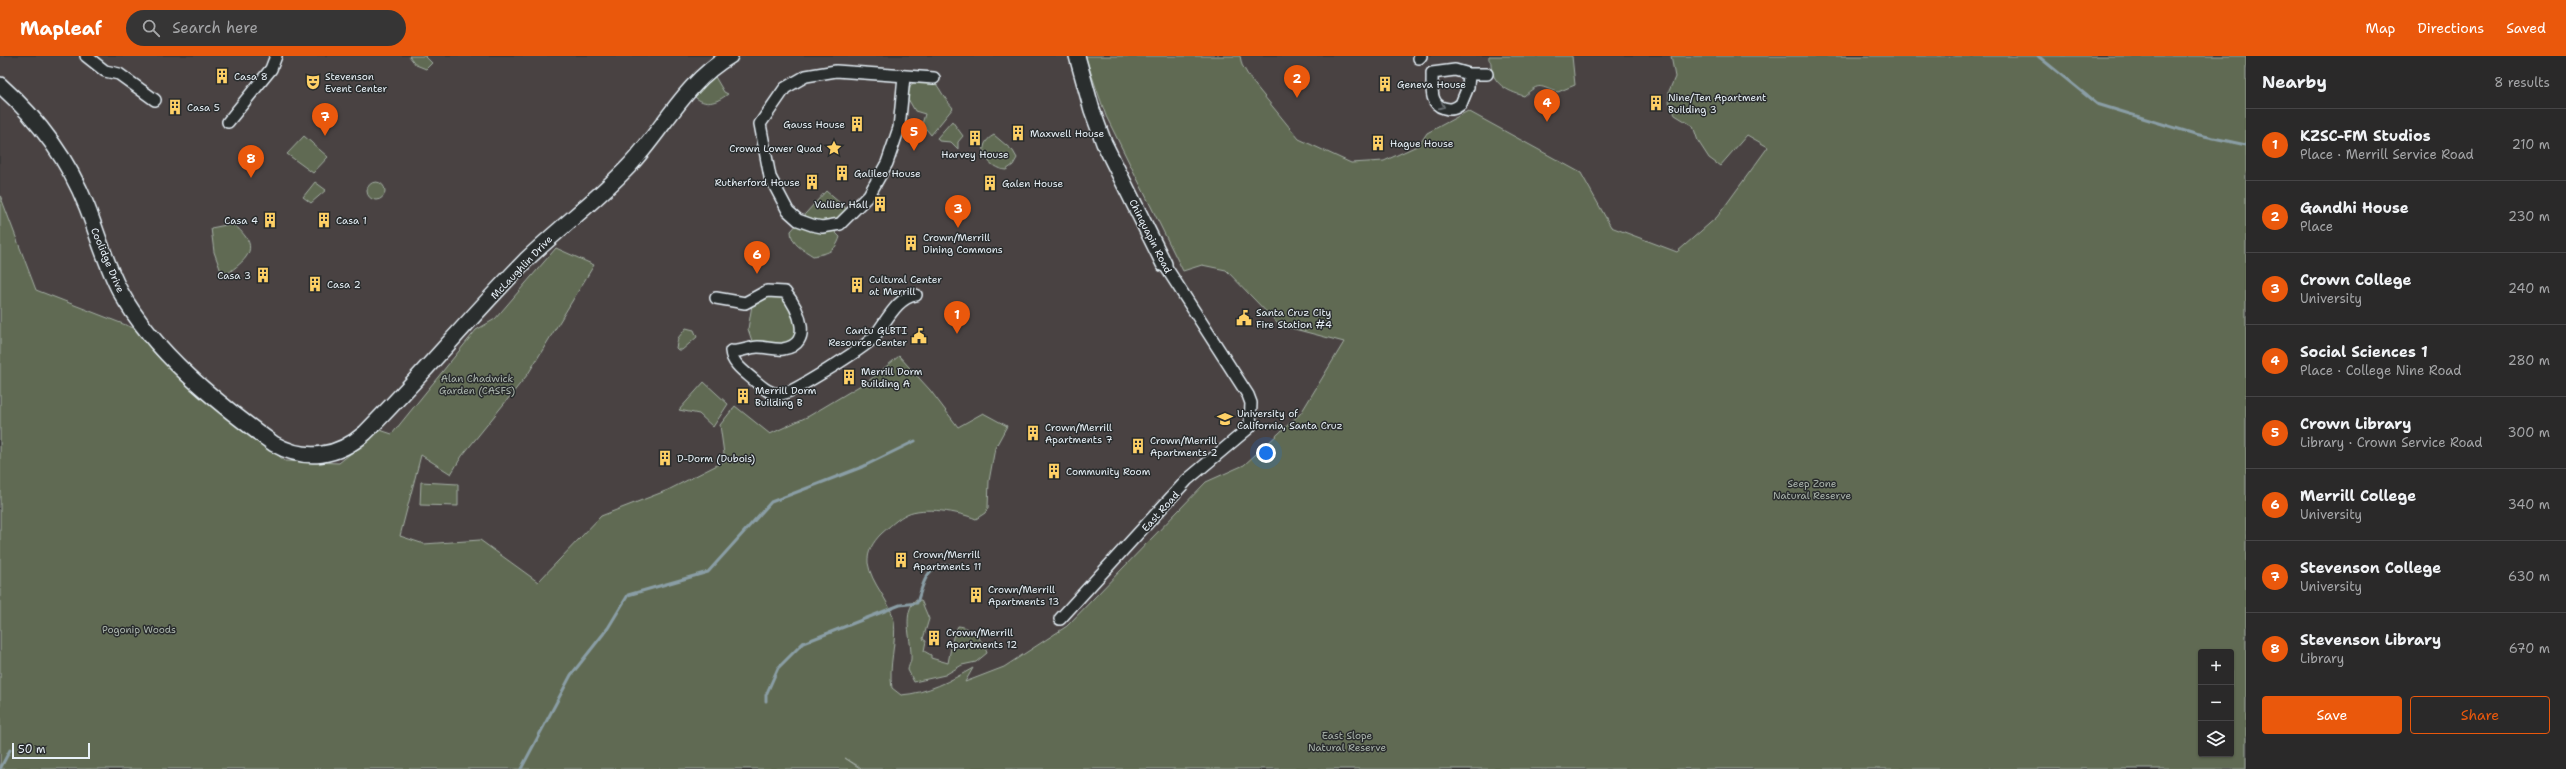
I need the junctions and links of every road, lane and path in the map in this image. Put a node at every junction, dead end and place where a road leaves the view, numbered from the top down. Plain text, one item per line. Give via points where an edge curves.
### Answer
1 (86, 56) edge
2 (275, 56) edge
3 (730, 56) edge
4 (1077, 56) edge
5 (1469, 74) junction
6 (1487, 74) dead end
7 (904, 77) junction
8 (934, 78) dead end
9 (0, 84) edge
10 (155, 100) dead end
11 (228, 122) dead end
12 (1164, 264) joint
13 (916, 295) dead end
14 (716, 298) dead end
15 (1251, 403) joint
16 (300, 454) joint
17 (1060, 619) dead end

1 - 10 street via 105,71 119,74
2 - 11 street via 270,69
3 - 16 street, McLaughlin Drive via 704,73 642,152 618,178 568,220 525,262 354,444 329,454
4 - 12 street, Chinquapin Road via 1104,143
5 -> 5 street via 1455,70 1432,73 1432,98 1440,107 1456,108 1464,100
5 - 6 street
7 - 7 street via 899,128 886,163 869,195 840,224 822,227 798,220 788,211 770,177 760,124 777,97 785,88 806,76 836,71
7 - 8 street
9 - 16 street, Coolidge Drive via 32,116 64,160 86,206 120,291 155,342 179,366 261,435 285,451
12 - 15 street, Chinquapin Road via 1240,380
13 - 14 street via 900,302 864,346 785,394 774,394 758,384 734,362 730,351 760,347 782,349 790,347 800,339 802,324 785,292 767,291 745,303
15 - 17 street, East Road via 1252,418 1247,430 1187,480

